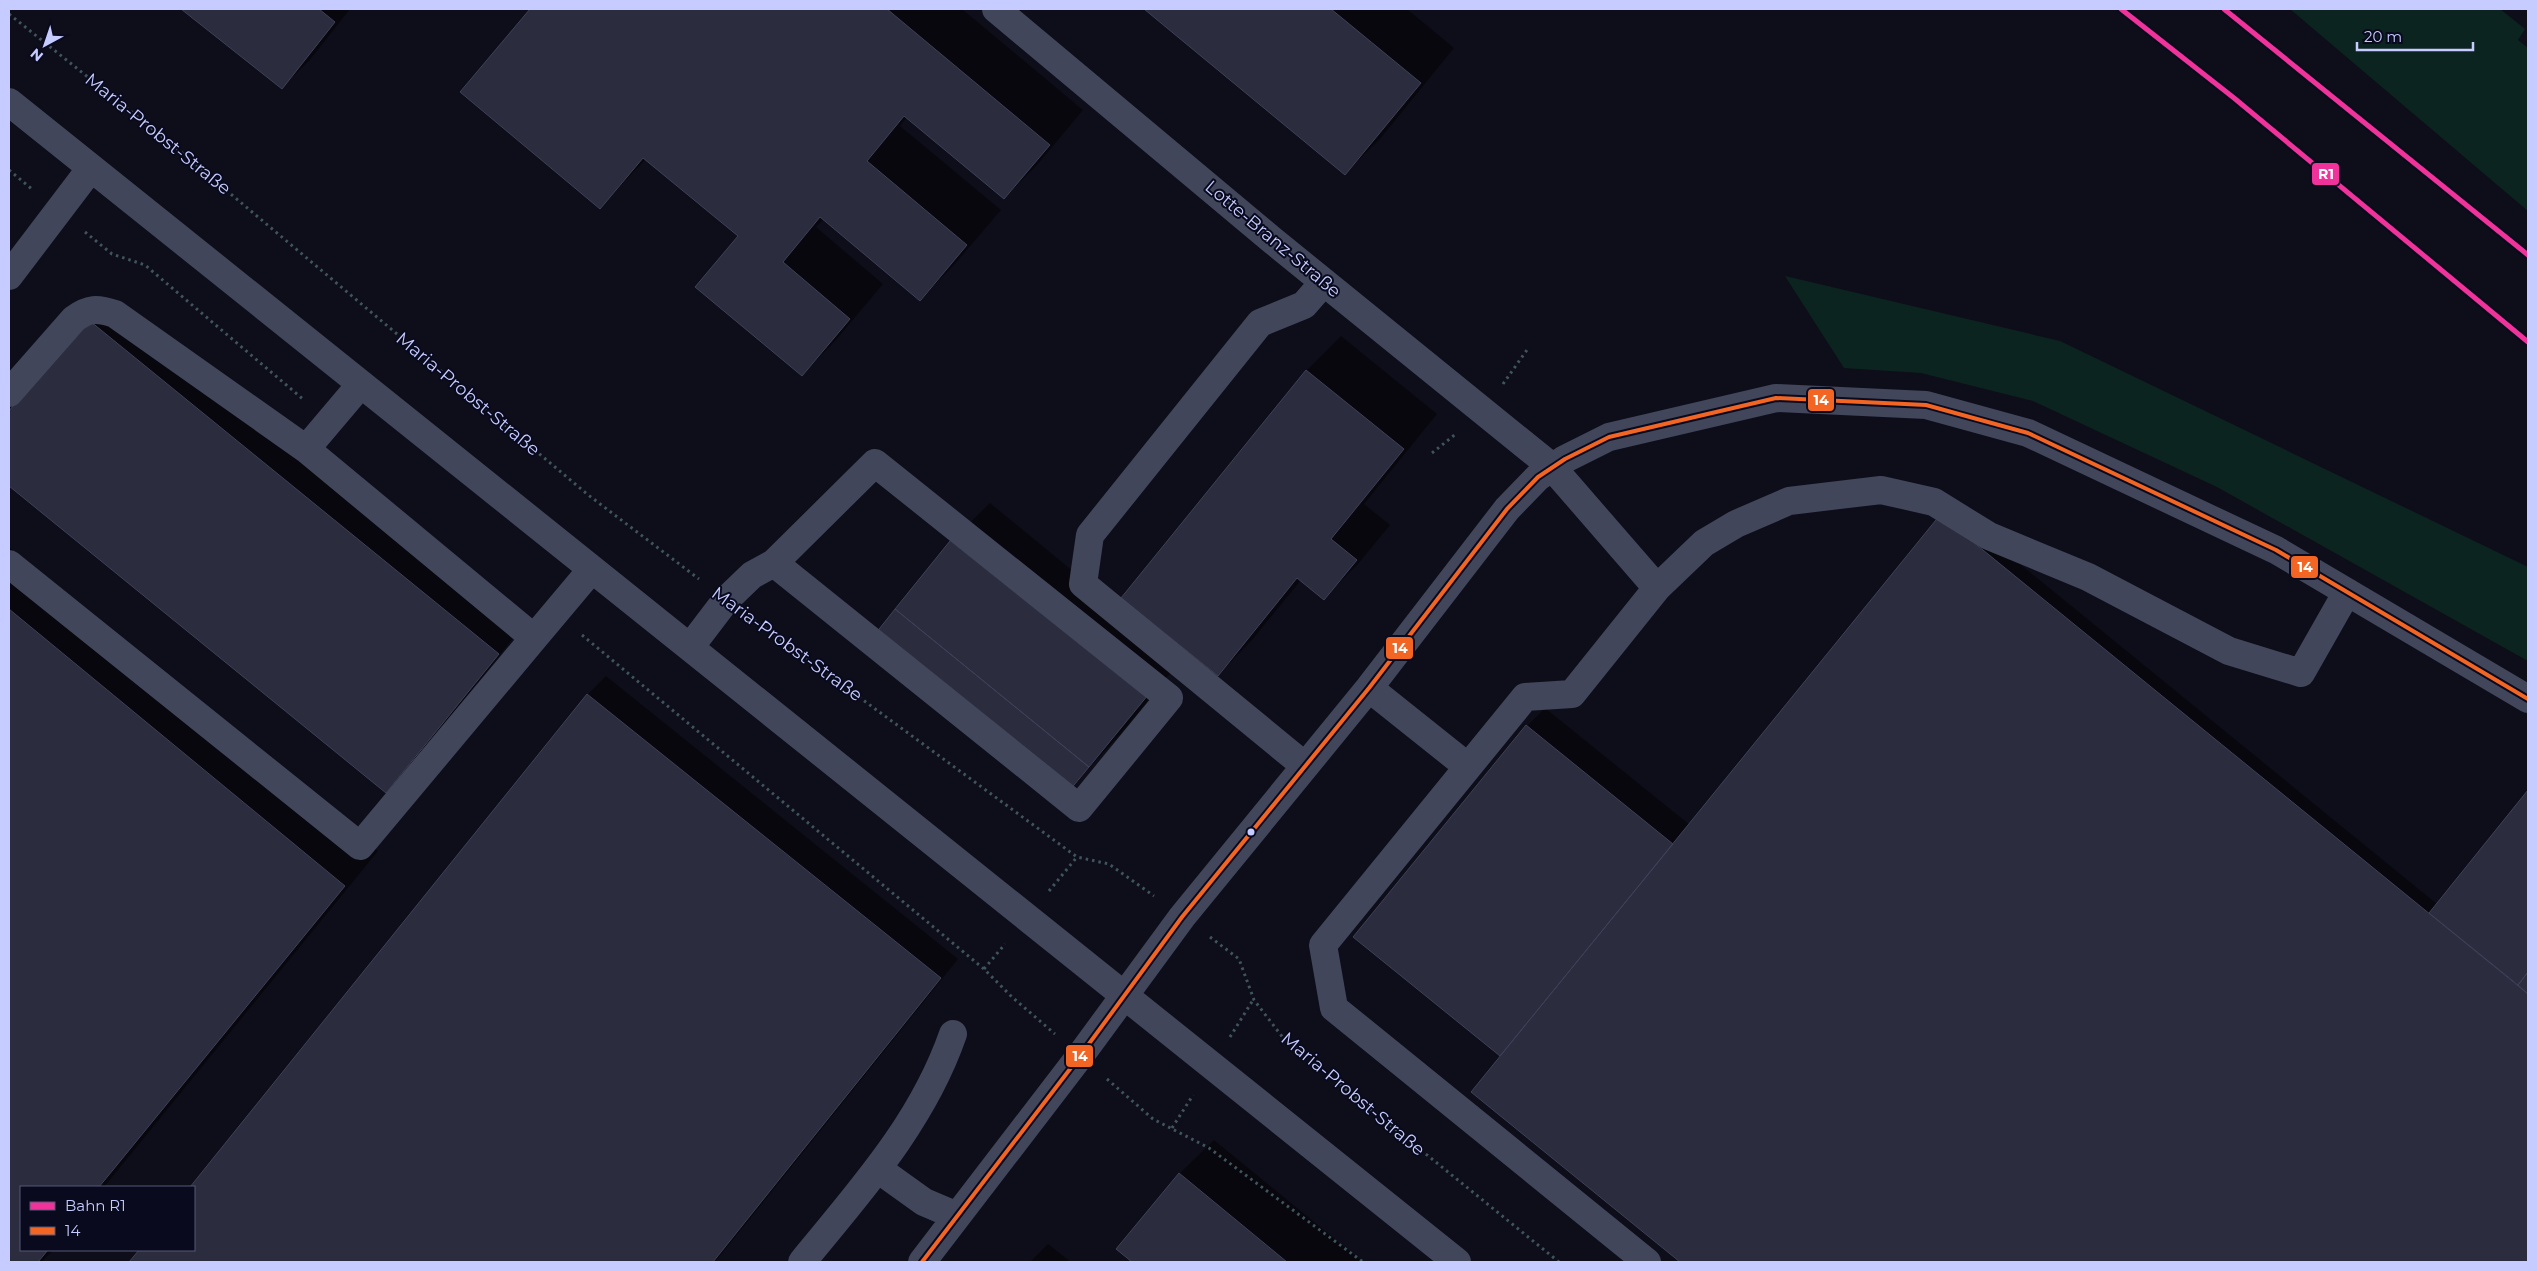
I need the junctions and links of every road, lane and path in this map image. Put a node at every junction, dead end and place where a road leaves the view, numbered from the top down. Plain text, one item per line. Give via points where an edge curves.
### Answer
1 (996, 9) edge
2 (9, 14) edge
3 (9, 102) edge
4 (91, 168) junction
5 (9, 170) edge
6 (59, 211) junction
7 (9, 276) edge
8 (1324, 282) junction
9 (361, 384) junction
10 (9, 393) edge
11 (330, 422) junction
12 (306, 449) junction
13 (1552, 467) junction
14 (774, 563) junction
15 (9, 564) edge
16 (592, 569) junction
17 (1657, 588) junction
18 (2347, 592) junction
19 (726, 600) junction
20 (555, 612) junction
21 (534, 638) junction
22 (691, 646) junction
23 (1370, 688) junction
24 (2528, 699) edge
25 (1305, 766) junction
26 (1468, 767) junction
27 (1182, 916) junction
28 (1124, 995) junction
29 (952, 1034) dead end
30 (1080, 1056) junction
31 (878, 1169) junction
32 (957, 1216) junction
33 (802, 1262) edge
34 (922, 1262) edge
35 (1364, 1262) edge
36 (1457, 1262) edge
37 (1559, 1262) edge
38 (1647, 1262) edge

1 - 8 street, Lotte-Branz-Straße
2 - 19 path, Maria-Probst-Straße via 169,142 587,494
3 - 4 street
4 - 6 street
4 - 9 street
5 - 6 path
6 - 7 street
6 - 11 path via 112,254 145,265
8 - 13 street, Lotte-Branz-Straße
8 - 25 street via 1304,305 1260,323 1090,535 1083,584
9 - 11 street
9 - 16 street
10 - 12 street via 74,319 97,308 115,314
11 - 12 street
12 - 21 street
13 - 17 street, Lotte-Branz-Straße
13 - 18 street via 1609,437 1776,398 1926,405 2028,433 2276,550
13 - 23 street via 1507,509
14 - 14 street via 876,463 1169,698 1079,808
14 - 19 street via 752,575
15 - 21 street via 360,846
16 - 20 street
16 - 22 street
17 - 18 street via 1704,542 1736,524 1789,501 1881,490 1934,502 1989,536 2088,577 2229,651 2300,673
17 - 26 street via 1572,694 1525,697
18 - 24 street
19 - 22 street
19 - 27 path, Maria-Probst-Straße via 1077,858 1109,864
20 - 21 street
20 - 30 path via 984,969
22 - 28 street
23 - 25 street
23 - 26 street
25 - 27 street
26 - 38 street via 1323,945 1334,1008
27 - 28 street
27 - 37 path, Maria-Probst-Straße via 1239,959 1254,1000 1284,1039
28 - 30 street
28 - 36 street
29 - 31 street via 941,1067 894,1149
30 - 32 street
30 - 35 path via 1153,1119 1210,1148
31 - 32 street via 924,1202
31 - 33 street
32 - 34 street

